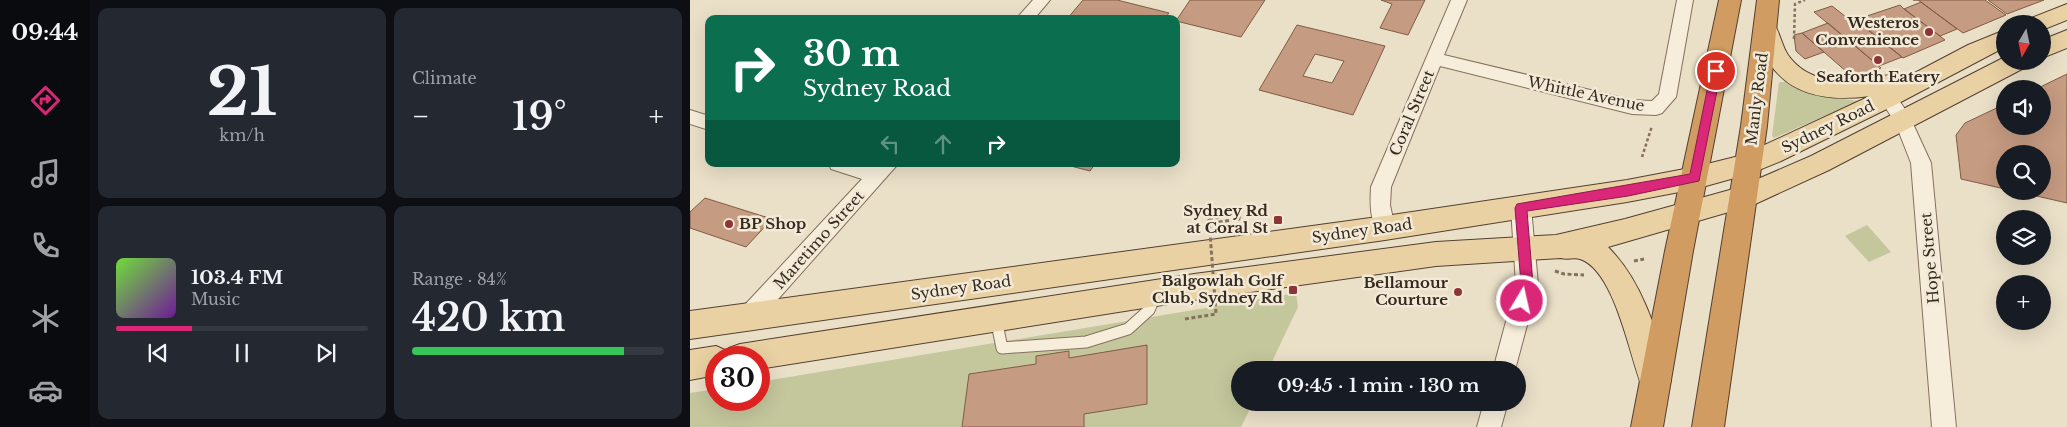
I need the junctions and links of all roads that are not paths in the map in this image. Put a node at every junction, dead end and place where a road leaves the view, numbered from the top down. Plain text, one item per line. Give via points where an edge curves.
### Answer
1 (1042, 0) edge
2 (1460, 0) edge
3 (1685, 0) edge
4 (1730, 0) edge
5 (1768, 0) edge
6 (2067, 11) edge
7 (1028, 15) edge
8 (2051, 18) edge
9 (1766, 29) junction
10 (2067, 38) edge
11 (1996, 42) edge
12 (2051, 46) edge
13 (1434, 59) junction
14 (2000, 70) edge
15 (1924, 78) junction
16 (1888, 98) junction
17 (690, 117) edge
18 (1903, 120) junction
19 (705, 122) edge
20 (1749, 164) junction
21 (860, 167) edge
22 (883, 170) edge
23 (1695, 178) junction
24 (1743, 197) junction
25 (1521, 208) junction
26 (1687, 214) junction
27 (1385, 228) junction
28 (1525, 250) junction
29 (1553, 258) junction
30 (749, 316) junction
31 (690, 325) edge
32 (741, 346) edge
33 (770, 353) edge
34 (1506, 361) edge
35 (705, 363) edge
36 (690, 365) edge
37 (1655, 381) junction
38 (1494, 411) edge
39 (1490, 427) edge
40 (1646, 427) edge
41 (1708, 427) edge
42 (1944, 427) edge

1 - 7 street
2 - 13 street, Coral Street
3 - 13 street, Whittle Avenue via 1667,97 1656,108 1632,107
4 - 23 highway
5 - 9 highway, Manly Road
6 - 8 main road
9 - 15 main road via 1784,67 1792,75 1817,87 1851,90
9 - 20 highway, Manly Road
10 - 12 main road
11 - 15 main road, Sydney Road
13 - 27 street, Coral Street via 1381,188 1380,206
14 - 18 main road, Sydney Road
15 - 16 main road, Sydney Road
16 - 18 street, Hope Street
16 - 20 main road, Sydney Road
17 - 19 street
18 - 24 main road, Sydney Road via 1820,163
18 - 42 street, Hope Street via 1922,163
20 - 23 main road, Sydney Road
20 - 24 highway, Manly Road
21 - 22 street
22 - 30 street, Maretimo Street
23 - 25 main road, Sydney Road
23 - 26 highway
24 - 26 main road, Sydney Road
24 - 41 highway, Manly Road
25 - 27 main road, Sydney Road
25 - 28 street
26 - 29 main road, Sydney Road
26 - 37 highway
27 - 30 main road, Sydney Road
28 - 29 main road, Sydney Road
28 - 33 main road, Sydney Road via 1436,254 1156,293
28 - 34 street via 1527,284
29 - 37 main road via 1582,247 1598,254 1611,268 1635,313
30 - 31 main road, Sydney Road
30 - 32 main road
35 - 36 main road
37 - 40 highway
38 - 39 street

